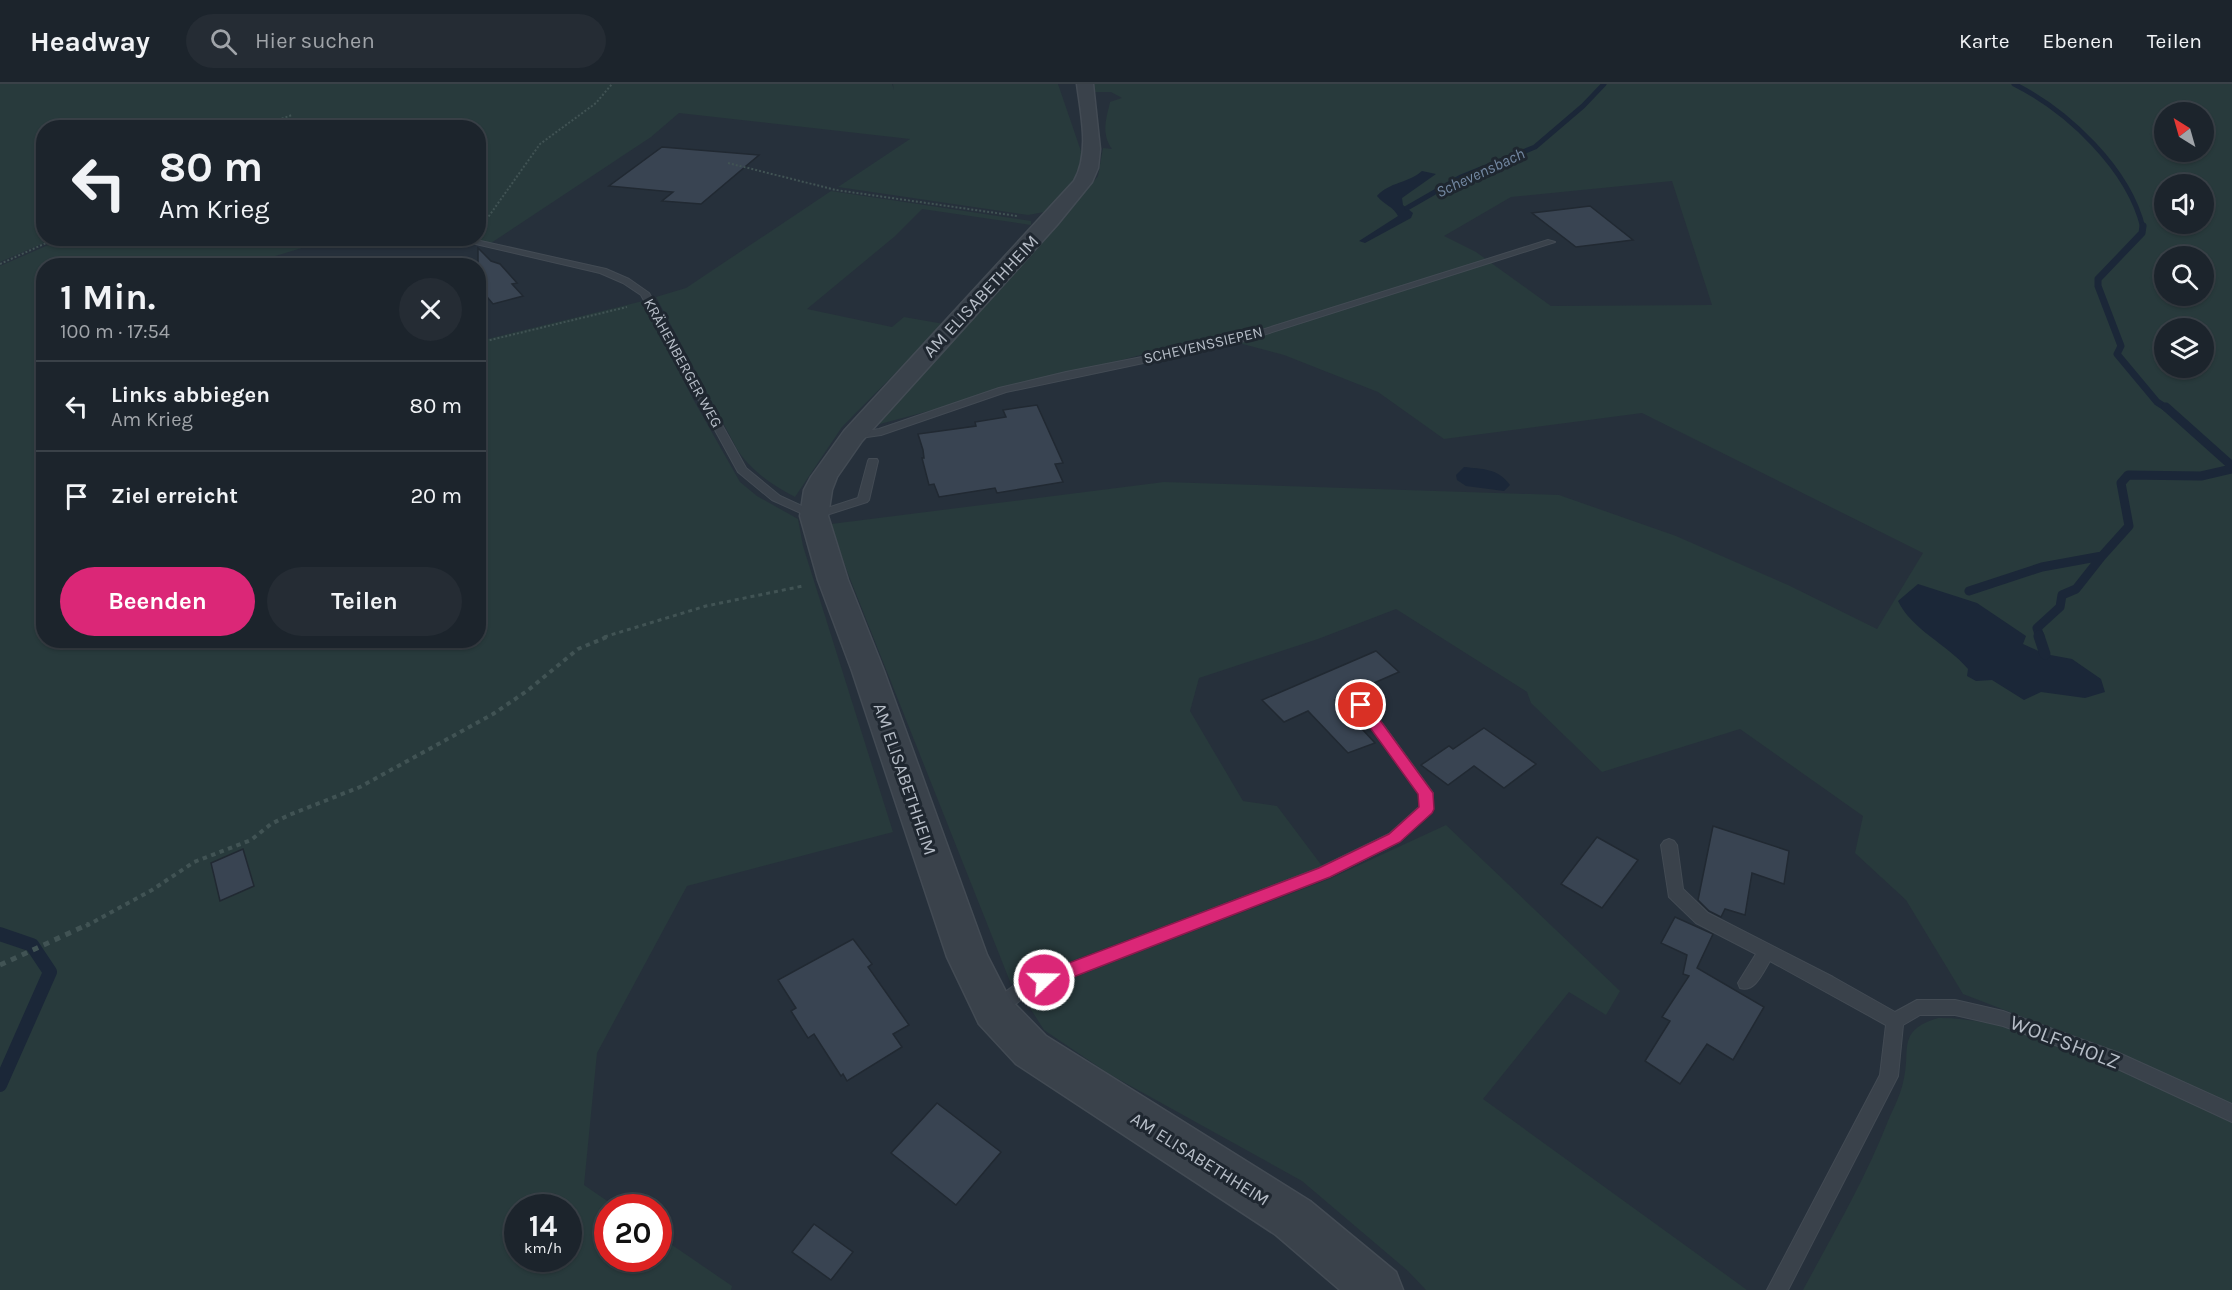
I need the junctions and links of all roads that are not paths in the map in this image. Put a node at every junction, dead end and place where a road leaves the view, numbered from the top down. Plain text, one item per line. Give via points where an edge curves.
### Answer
1 (1085, 84) edge
2 (1551, 242) dead end
3 (486, 245) edge
4 (853, 436) junction
5 (873, 460) dead end
6 (814, 516) junction
7 (1361, 705) dead end
8 (1669, 845) dead end
9 (1767, 952) junction
10 (1746, 983) dead end
11 (994, 1011) junction
12 (1895, 1021) junction
13 (2232, 1113) edge
14 (1378, 1290) edge
15 (1777, 1290) edge

1 - 4 street, AM ELISABETHHEIM via 1090,120 1089,169 1081,183
2 - 4 lane, SCHEVENSSIEPEN via 1235,340 1003,390 881,432
3 - 6 lane, KRÄHENBERGER WEG via 603,271 636,286 651,301 742,470 776,498
4 - 6 street, AM ELISABETHHEIM via 818,490
5 - 6 lane via 863,500
6 - 11 street, AM ELISABETHHEIM via 833,580 967,957
7 - 11 lane via 1426,793 1426,809 1394,838 1325,872 1022,989
8 - 9 lane via 1675,892 1685,903 1715,926
9 - 10 lane
9 - 12 lane
11 - 14 street, AM ELISABETHHEIM via 1031,1050 1293,1218
12 - 13 lane, WOLFSHOLZ via 1907,1011 1934,1005 1987,1012 2084,1047
12 - 15 lane via 1889,1077

